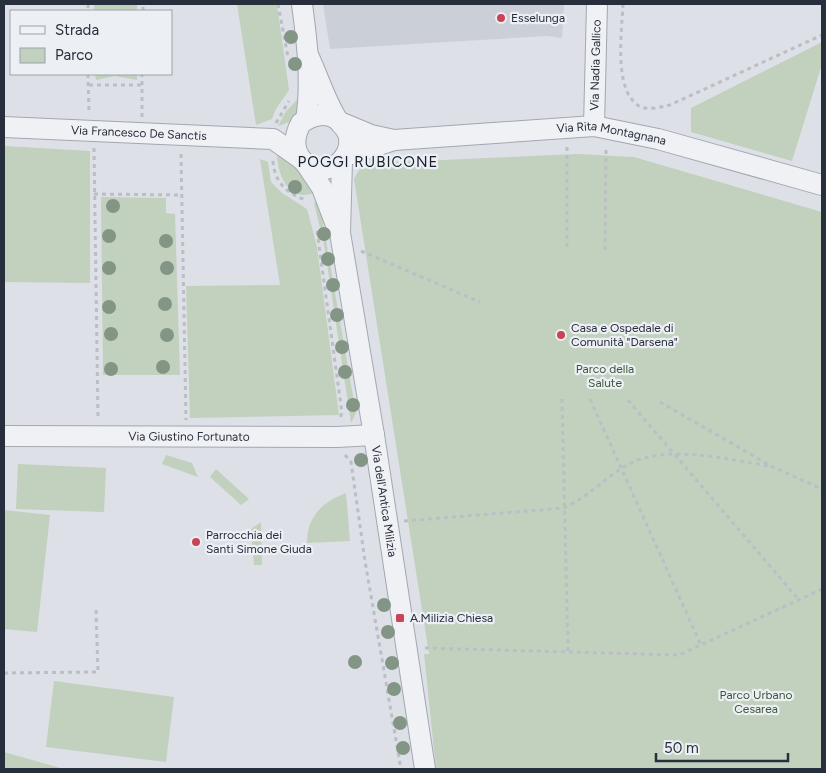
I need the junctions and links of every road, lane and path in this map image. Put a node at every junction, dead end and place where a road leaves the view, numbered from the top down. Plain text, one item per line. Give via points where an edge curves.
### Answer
1 (278, 4) edge
2 (302, 4) edge
3 (597, 4) edge
4 (623, 4) edge
5 (822, 35) edge
6 (308, 55) junction
7 (288, 59) dead end
8 (88, 75) edge
9 (142, 75) edge
10 (88, 85) junction
11 (142, 86) junction
12 (294, 96) dead end
13 (89, 120) dead end
14 (340, 121) junction
15 (142, 122) dead end
16 (304, 122) junction
17 (594, 126) junction
18 (4, 127) edge
19 (273, 139) junction
20 (394, 140) junction
21 (567, 146) dead end
22 (606, 146) dead end
23 (94, 147) dead end
24 (181, 151) dead end
25 (344, 158) junction
26 (303, 161) junction
27 (822, 185) edge
28 (94, 194) junction
29 (182, 196) junction
30 (340, 233) junction
31 (568, 250) dead end
32 (604, 250) dead end
33 (359, 251) dead end
34 (480, 302) dead end
35 (562, 399) dead end
36 (590, 399) dead end
37 (628, 400) dead end
38 (660, 402) dead end
39 (98, 419) dead end
40 (186, 420) dead end
41 (374, 435) junction
42 (4, 436) edge
43 (676, 454) junction
44 (773, 467) junction
45 (621, 469) junction
46 (822, 488) edge
47 (564, 508) junction
48 (403, 521) dead end
49 (822, 589) edge
50 (799, 600) junction
51 (96, 610) dead end
52 (701, 645) junction
53 (423, 648) dead end
54 (568, 651) junction
55 (4, 674) edge
56 (425, 769) edge

1 - 7 path
2 - 6 street
3 - 17 street, Via Nadia Gallico
4 - 5 path via 622,79 628,96 640,107 652,109 670,106
6 - 14 street
6 - 16 street via 308,104
8 - 10 path
9 - 11 path
10 - 11 path
10 - 13 path
11 - 15 path
12 - 19 path via 274,125
14 - 16 street via 317,115
14 - 20 street, Via Rita Montagnana via 371,135
14 - 25 street via 349,139
16 - 19 street
16 - 26 street via 295,140
17 - 20 street, Via Rita Montagnana
17 - 27 street, Via Rita Montagnana via 658,139
18 - 19 street, Via Francesco De Sanctis
19 - 26 street
20 - 25 street, Via Rita Montagnana
21 - 31 path
22 - 32 path
23 - 28 path
24 - 29 path
25 - 26 street via 323,169
25 - 30 street, Via dell'Antica Milizia
26 - 30 street, Via dell'Antica Milizia via 322,188
28 - 29 path
28 - 39 path
29 - 40 path
30 - 41 street, Via dell'Antica Milizia
33 - 34 path
35 - 47 path
36 - 45 path
37 - 43 path
38 - 44 path
41 - 42 street, Via Giustino Fortunato
41 - 56 street, Via dell'Antica Milizia
43 - 44 path via 705,455
43 - 45 path via 665,454
43 - 50 path
44 - 46 path
45 - 47 path
45 - 52 path
47 - 48 path
47 - 54 path
49 - 50 path
50 - 52 path
51 - 55 path via 98,672
52 - 54 path via 679,655
53 - 54 path

